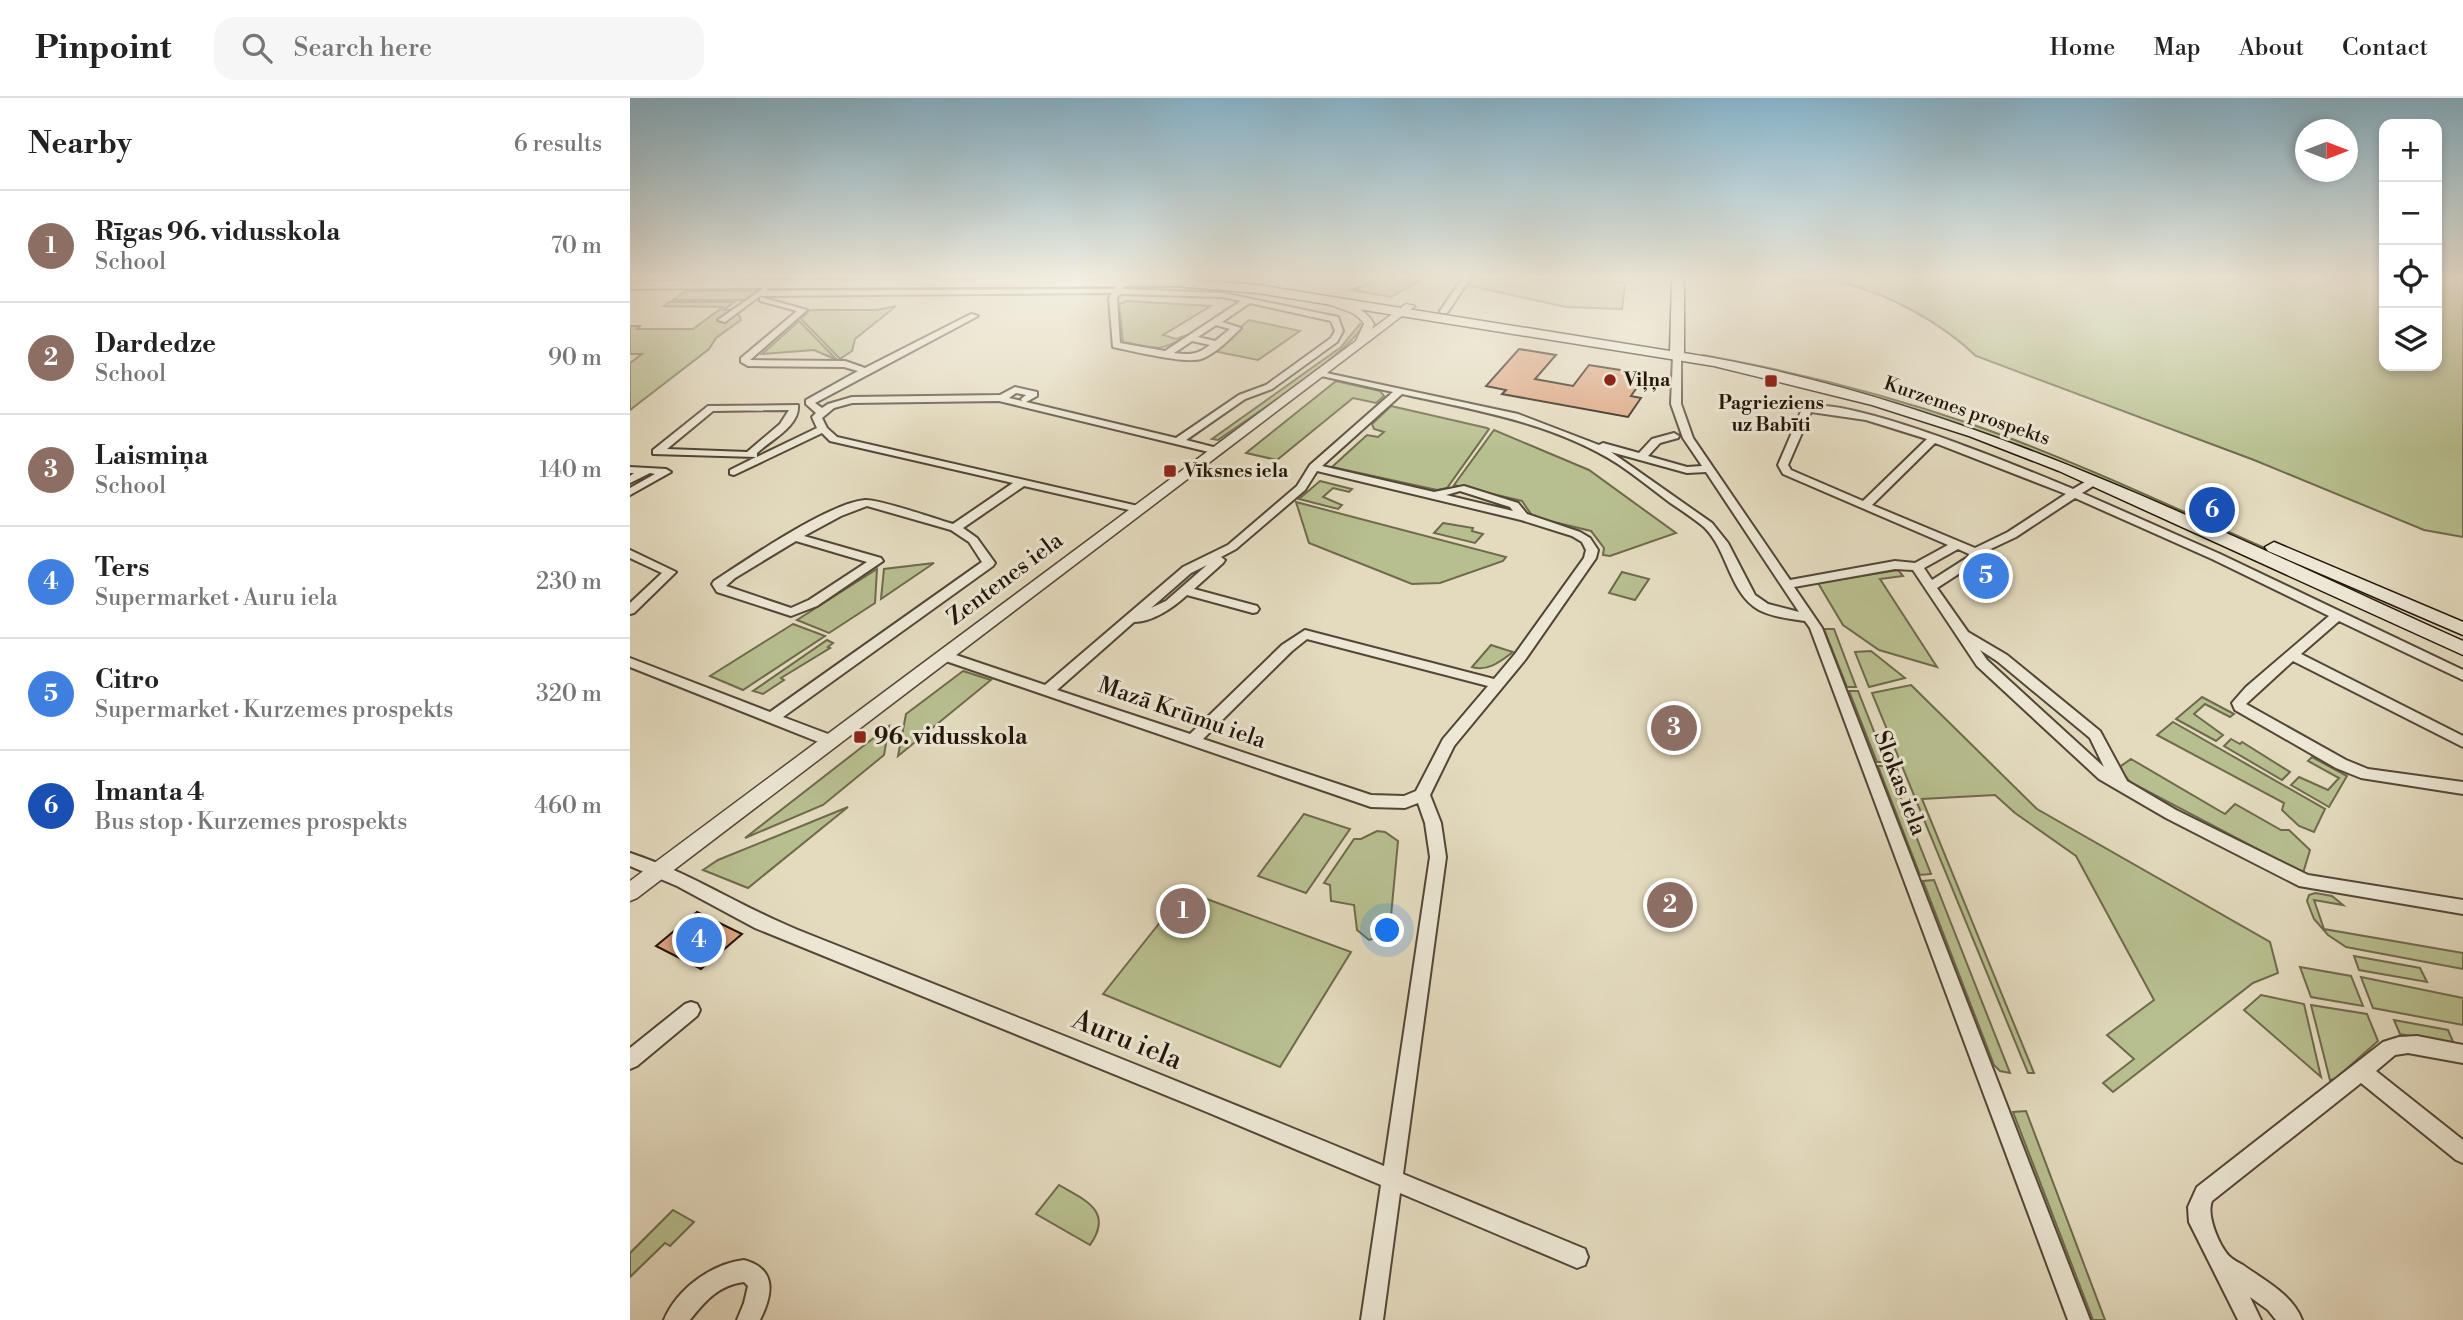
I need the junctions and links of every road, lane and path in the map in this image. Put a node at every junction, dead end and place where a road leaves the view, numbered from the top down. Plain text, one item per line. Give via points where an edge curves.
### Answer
1 (772, 336) edge
2 (935, 336) edge
3 (1115, 336) edge
4 (1193, 336) edge
5 (1227, 336) edge
6 (1338, 336) edge
7 (1364, 336) edge
8 (1369, 336) edge
9 (1576, 336) edge
10 (1586, 336) edge
11 (1677, 336) edge
12 (1190, 338) junction
13 (1361, 342) junction
14 (1217, 344) junction
15 (1677, 352) junction
16 (1166, 354) junction
17 (866, 371) junction
18 (1320, 373) junction
19 (1400, 391) junction
20 (820, 412) junction
21 (823, 429) junction
22 (1674, 436) dead end
23 (1933, 439) junction
24 (1179, 441) junction
25 (1592, 445) junction
26 (1217, 451) junction
27 (753, 455) joint
28 (1641, 457) junction
29 (1314, 467) junction
30 (1707, 469) junction
31 (630, 470) edge
32 (648, 470) junction
33 (734, 472) dead end
34 (630, 480) edge
35 (2094, 481) junction
36 (1021, 483) junction
37 (630, 492) edge
38 (2076, 492) junction
39 (1867, 505) junction
40 (1138, 509) junction
41 (955, 528) junction
42 (796, 537) junction
43 (1956, 545) junction
44 (1233, 547) junction
45 (1975, 552) junction
46 (630, 554) edge
47 (1917, 567) junction
48 (1788, 584) junction
49 (1930, 587) junction
50 (1185, 591) junction
51 (1253, 609) dead end
52 (630, 610) edge
53 (2337, 616) junction
54 (1811, 618) junction
55 (1121, 627) junction
56 (2463, 629) edge
57 (1959, 631) junction
58 (2463, 649) edge
59 (2291, 654) junction
60 (945, 656) junction
61 (630, 662) edge
62 (2463, 675) edge
63 (1497, 684) junction
64 (1047, 691) junction
65 (773, 717) junction
66 (831, 741) junction
67 (1192, 741) junction
68 (2463, 742) edge
69 (2122, 785) junction
70 (2463, 788) edge
71 (1413, 798) junction
72 (630, 859) edge
73 (659, 870) junction
74 (630, 892) edge
75 (2463, 907) edge
76 (691, 1010) dead end
77 (2463, 1054) edge
78 (630, 1060) edge
79 (2361, 1071) junction
80 (2463, 1153) edge
81 (1393, 1180) junction
82 (1577, 1257) dead end
83 (2221, 1263) junction
84 (674, 1320) edge
85 (748, 1320) edge
86 (1372, 1320) edge
87 (2079, 1320) edge
88 (2249, 1320) edge
89 (2291, 1320) edge

1 - 17 street via 744,360 845,364
2 - 17 street
3 - 16 street via 1116,345
4 - 12 street
5 - 14 street
6 - 24 street via 1269,387 1242,397
7 - 13 street
8 - 13 street, Zentenes iela
9 - 15 main road, Kurzemes prospekts
10 - 15 main road, Kurzemes prospekts
11 - 15 main road, Slokas iela
12 - 14 street
12 - 16 street
13 - 18 street, Zentenes iela
14 - 16 street via 1201,356
15 - 30 street, Slokas iela via 1679,415
15 - 35 main road, Kurzemes prospekts via 1878,402 2005,444
15 - 56 main road, Kurzemes prospekts via 1824,378 1988,427 2103,472
17 - 20 street via 809,402
18 - 19 street
18 - 26 street, Zentenes iela
19 - 25 street via 1515,416
19 - 29 street
20 - 21 street via 817,417
20 - 24 street via 852,400 1002,398
21 - 33 street
21 - 36 street via 834,439
22 - 28 street via 1656,442
23 - 38 street
23 - 39 street
23 - 39 street via 1843,410 1807,409 1784,456 1784,469 1802,481
24 - 26 street
25 - 28 street
25 - 54 street via 1708,525 1718,535 1754,603 1779,614
26 - 40 street, Zentenes iela
27 - 27 street via 782,429 795,407 711,408 657,453
28 - 30 street via 1688,470
29 - 44 street via 1301,488
29 - 63 street via 1525,517 1582,536 1590,544 1591,554
30 - 48 street, Slokas iela
31 - 32 street
32 - 34 street
32 - 37 street via 666,472
35 - 38 street
35 - 58 main road, Kurzemes prospekts
36 - 40 street
36 - 41 street
38 - 45 street
38 - 53 street
39 - 43 street
40 - 60 street, Zentenes iela
41 - 42 street via 858,503
41 - 65 street via 973,540 989,563
42 - 42 street via 718,584 721,589 791,612 877,561
43 - 45 street
43 - 47 street
44 - 50 street
44 - 55 street via 1187,570
45 - 49 street via 1973,559
46 - 52 street via 670,572
47 - 48 street via 1895,565
47 - 49 street
48 - 54 street, Slokas iela
49 - 57 street
50 - 51 street
50 - 55 street via 1170,604
53 - 59 street
53 - 62 street
54 - 87 street, Slokas iela
55 - 64 street
57 - 69 street via 2002,684 2104,775
57 - 69 street via 2002,658 2095,735
59 - 68 street
59 - 70 street via 2239,703 2242,709 2366,774
60 - 64 street, Mazā Krūmu iela
60 - 66 street, Zentenes iela
61 - 65 street
63 - 67 street via 1305,634
63 - 71 street via 1448,743
64 - 67 street, Mazā Krūmu iela
65 - 66 street
66 - 73 street, Zentenes iela
67 - 71 street, Mazā Krūmu iela via 1371,801
69 - 75 street via 2305,881
71 - 81 street via 1433,823 1438,857
72 - 73 street, Auru iela
73 - 74 street, Zentenes iela
73 - 81 street, Auru iela via 761,923
76 - 78 street
77 - 79 street via 2399,1044
79 - 80 street
79 - 83 street via 2204,1194 2200,1222
81 - 82 street, Auru iela
81 - 86 street
83 - 88 street
83 - 89 street via 2276,1302
84 - 85 street via 718,1278 746,1272 760,1281

